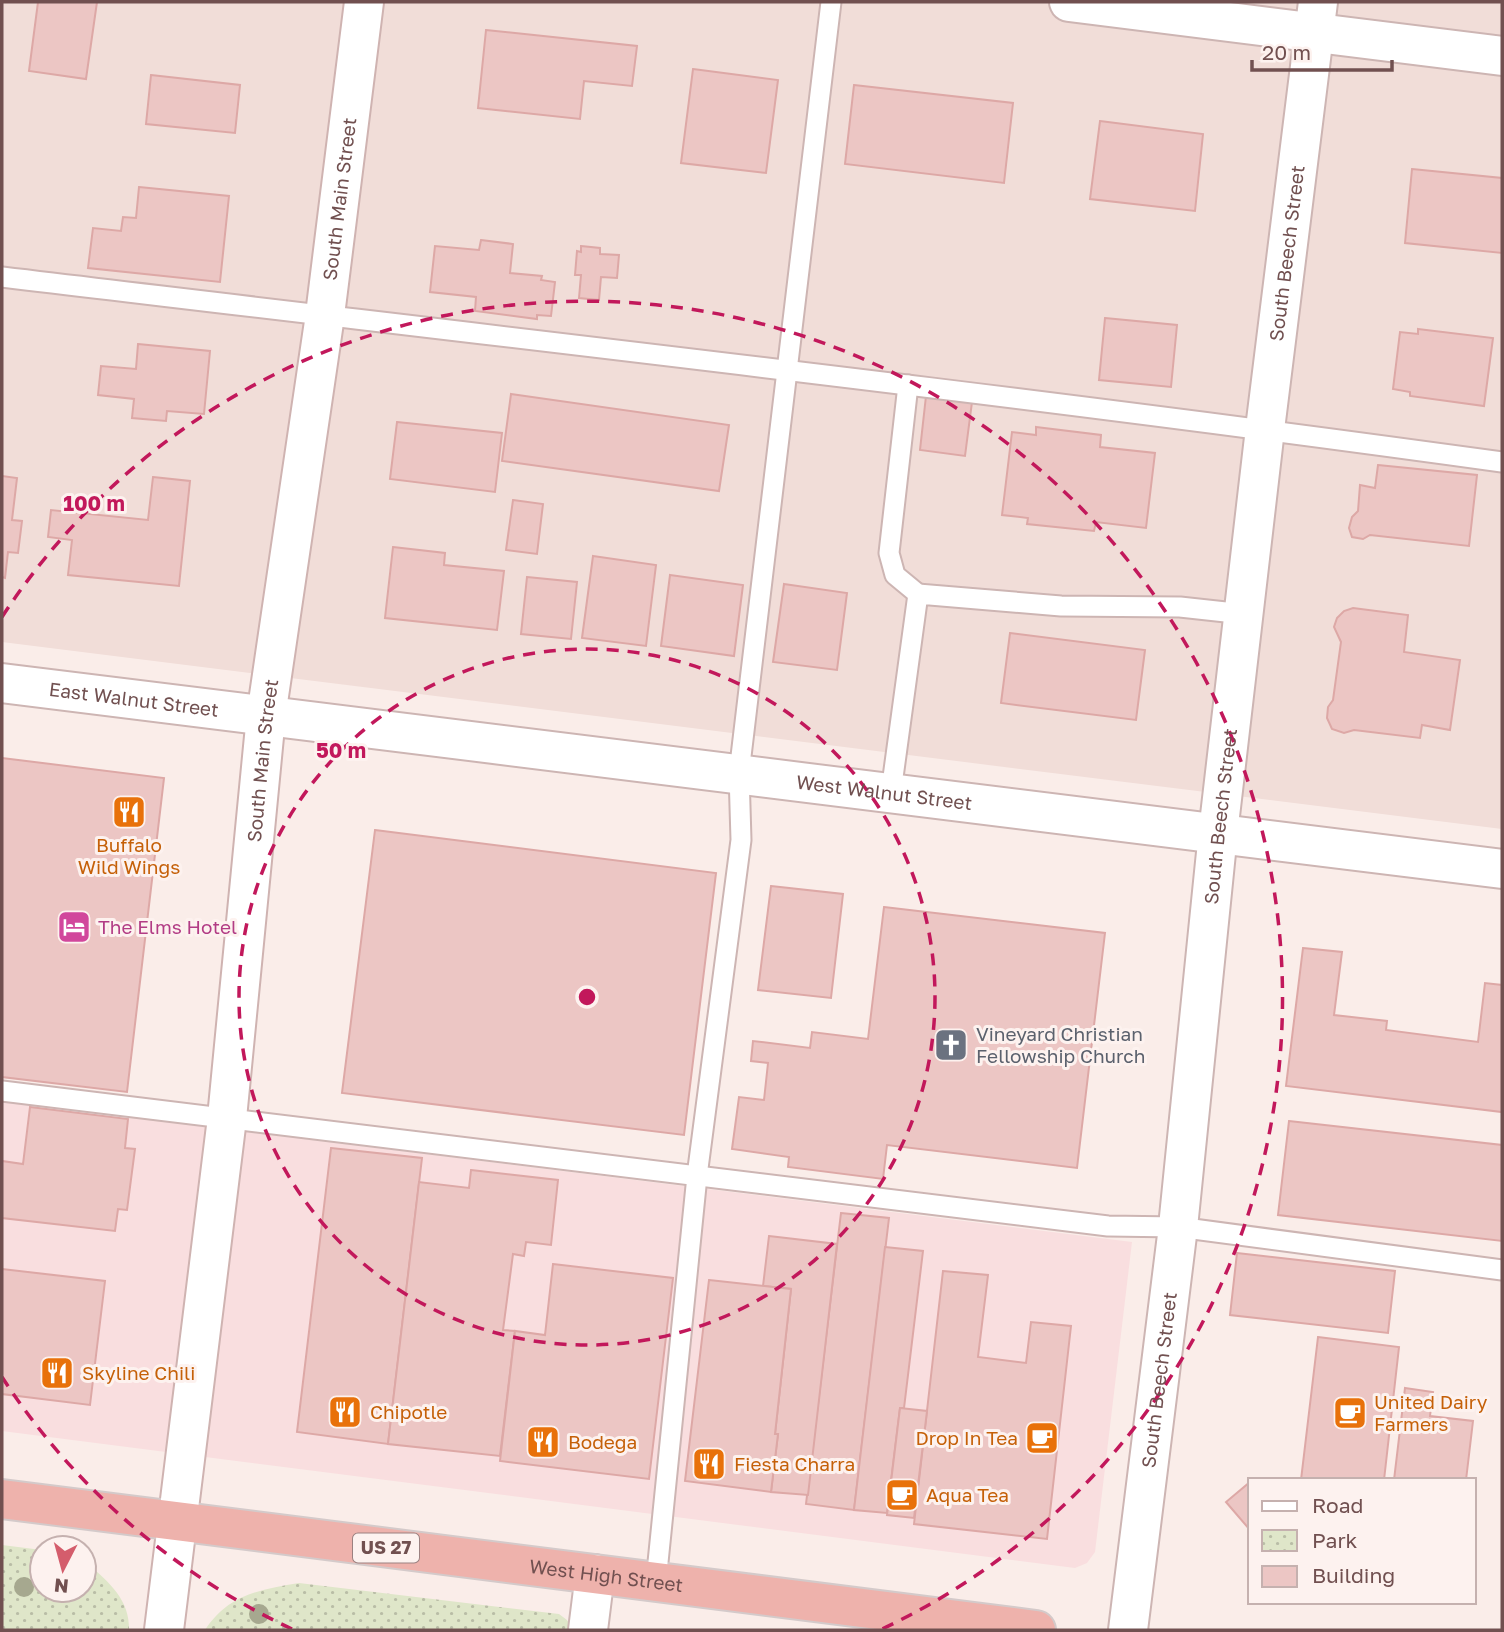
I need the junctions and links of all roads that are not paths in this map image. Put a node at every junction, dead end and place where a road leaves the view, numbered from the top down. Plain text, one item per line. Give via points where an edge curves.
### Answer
1 (363, 2) edge
2 (831, 2) edge
3 (1069, 2) edge
4 (1316, 17) edge
5 (1502, 56) edge
6 (2, 276) edge
7 (325, 315) junction
8 (788, 369) junction
9 (908, 385) junction
10 (1265, 429) junction
11 (1502, 462) edge
12 (918, 594) junction
13 (1244, 614) junction
14 (2, 683) edge
15 (266, 716) junction
16 (739, 773) junction
17 (891, 792) junction
18 (1219, 833) junction
19 (1502, 869) edge
20 (2, 1091) edge
21 (227, 1118) junction
22 (697, 1176) junction
23 (1178, 1227) junction
24 (1502, 1270) edge
25 (2, 1499) edge
26 (177, 1522) junction
27 (595, 1574) junction
28 (656, 1582) junction
29 (164, 1630) edge
30 (588, 1630) edge
31 (1037, 1630) edge
32 (1128, 1630) edge

1 - 7 street, South Main Street
2 - 8 lane
3 - 4 street
4 - 5 street
4 - 10 street, South Beech Street
6 - 7 lane
7 - 8 lane
7 - 15 street, South Main Street
8 - 9 lane
8 - 16 lane
9 - 10 lane
9 - 12 lane via 889,552 895,575
10 - 11 lane
10 - 13 street, South Beech Street
12 - 13 lane
12 - 17 lane
13 - 18 street, South Beech Street
14 - 15 street, East Walnut Street
15 - 16 street, West Walnut Street
15 - 21 street, South Main Street
16 - 17 street, West Walnut Street
16 - 22 lane via 741,840
17 - 18 street, West Walnut Street
18 - 19 street, West Walnut Street
18 - 23 street, South Beech Street
20 - 21 lane
21 - 22 lane
21 - 26 street, South Main Street
22 - 23 lane via 1108,1226
22 - 28 lane
23 - 24 lane
23 - 32 street, South Beech Street
25 - 26 highway, US 27
26 - 27 highway, West High Street / US 27
26 - 29 street, South Main Street
27 - 28 highway, West High Street / US 27
27 - 30 street
28 - 31 highway, West High Street / US 27

